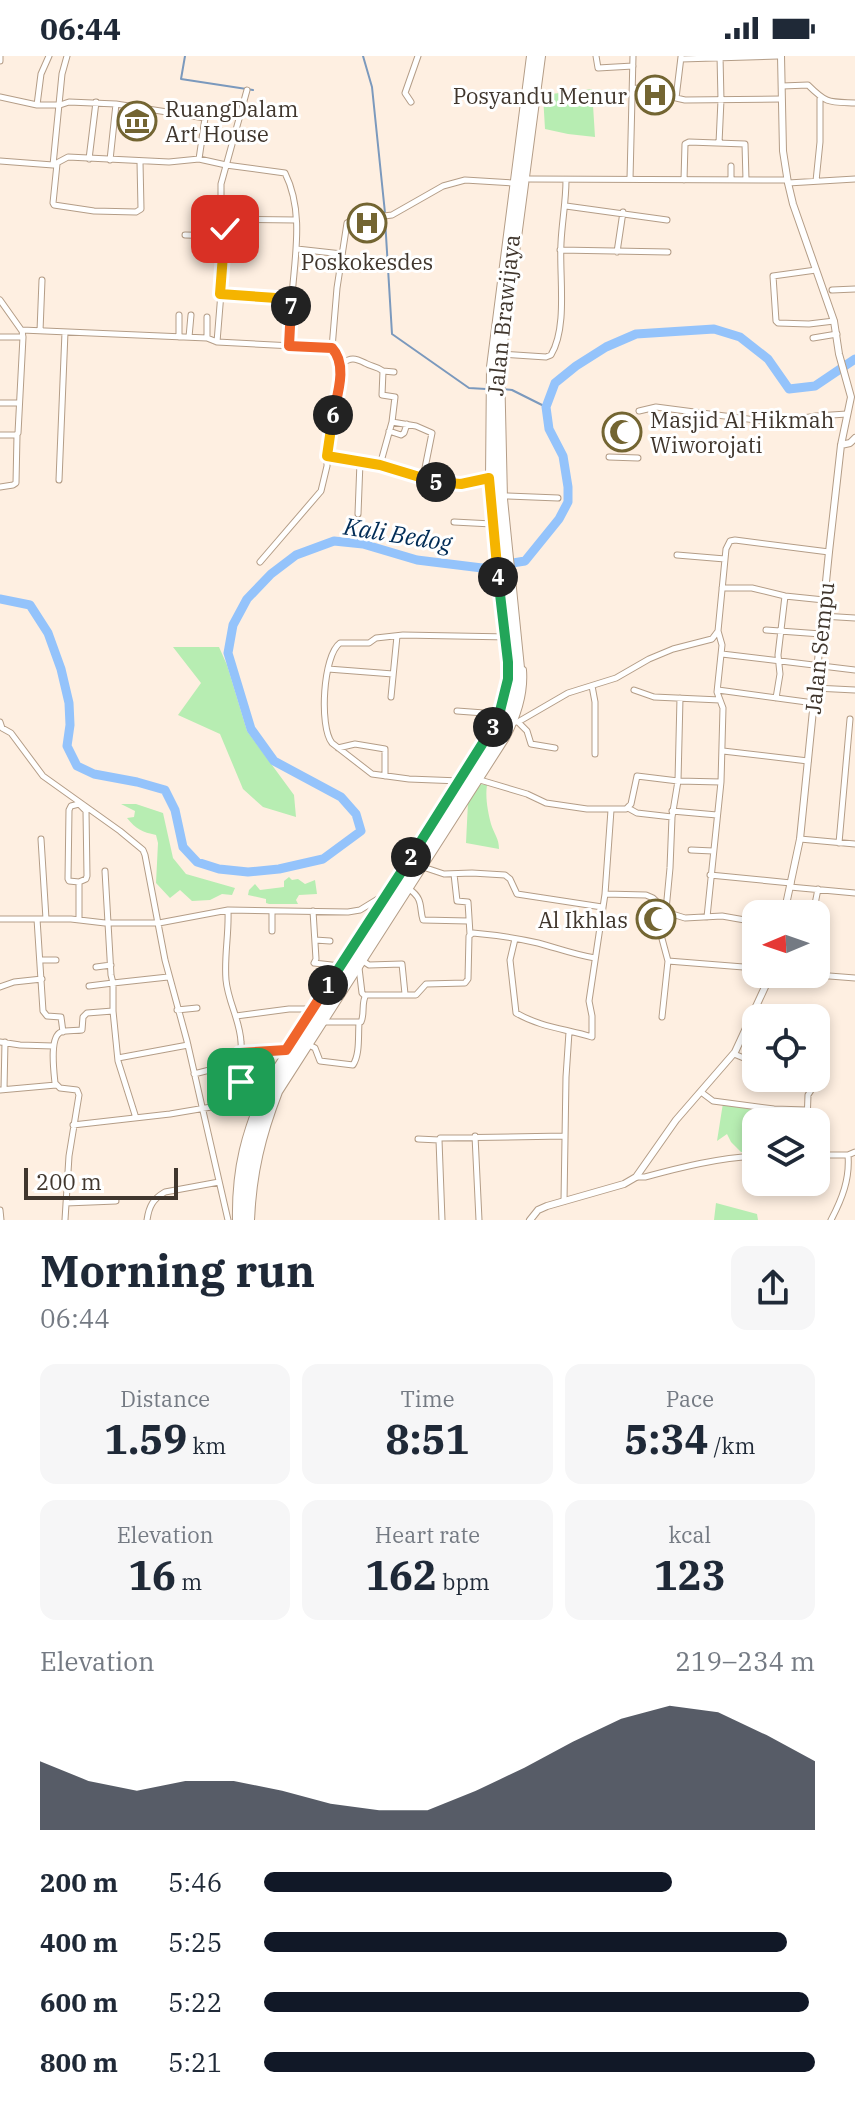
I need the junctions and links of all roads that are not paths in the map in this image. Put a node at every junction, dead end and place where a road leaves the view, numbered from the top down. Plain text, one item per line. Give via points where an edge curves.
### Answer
1 (49, 56) edge
2 (67, 56) edge
3 (418, 56) edge
4 (538, 56) edge
5 (596, 56) edge
6 (633, 56) edge
7 (720, 56) edge
8 (779, 56) edge
9 (681, 57) edge
10 (633, 66) junction
11 (781, 86) junction
12 (634, 88) junction
13 (247, 90) dead end
14 (0, 97) edge
15 (676, 98) junction
16 (781, 99) junction
17 (820, 99) junction
18 (721, 100) junction
19 (96, 102) junction
20 (411, 102) dead end
21 (855, 103) edge
22 (116, 104) junction
23 (37, 105) junction
24 (60, 105) junction
25 (719, 143) junction
26 (89, 159) junction
27 (199, 159) junction
28 (110, 160) junction
29 (0, 161) edge
30 (140, 162) junction
31 (55, 165) junction
32 (226, 165) junction
33 (731, 166) dead end
34 (529, 179) junction
35 (630, 179) junction
36 (855, 179) edge
37 (566, 180) junction
38 (684, 180) junction
39 (731, 180) junction
40 (746, 180) junction
41 (788, 181) junction
42 (816, 181) junction
43 (514, 183) junction
44 (524, 195) junction
45 (566, 206) junction
46 (623, 212) junction
47 (222, 219) junction
48 (296, 220) junction
49 (667, 220) dead end
50 (185, 235) dead end
51 (225, 236) junction
52 (297, 249) junction
53 (560, 250) junction
54 (617, 252) junction
55 (668, 252) dead end
56 (342, 254) junction
57 (816, 270) junction
58 (42, 280) dead end
59 (855, 289) edge
60 (828, 291) junction
61 (220, 294) junction
62 (291, 299) junction
63 (0, 300) edge
64 (179, 315) dead end
65 (191, 315) dead end
66 (207, 317) dead end
67 (834, 321) junction
68 (40, 331) junction
69 (65, 332) junction
70 (22, 334) junction
71 (837, 334) junction
72 (179, 335) junction
73 (189, 336) junction
74 (0, 337) edge
75 (207, 338) junction
76 (813, 338) dead end
77 (217, 342) junction
78 (289, 346) junction
79 (332, 348) junction
80 (504, 354) junction
81 (340, 364) junction
82 (383, 371) junction
83 (394, 372) dead end
84 (0, 403) edge
85 (19, 403) junction
86 (497, 410) junction
87 (639, 411) dead end
88 (847, 414) junction
89 (392, 422) junction
90 (407, 424) junction
91 (389, 431) junction
92 (0, 435) edge
93 (17, 435) junction
94 (855, 438) edge
95 (841, 445) junction
96 (327, 456) junction
97 (609, 457) dead end
98 (638, 458) dead end
99 (360, 462) junction
100 (380, 465) junction
101 (423, 478) junction
102 (489, 478) junction
103 (59, 480) dead end
104 (0, 487) edge
105 (507, 496) junction
106 (558, 498) dead end
107 (358, 514) dead end
108 (454, 522) dead end
109 (492, 524) junction
110 (829, 552) junction
111 (677, 555) dead end
112 (504, 556) junction
113 (725, 559) junction
114 (260, 562) dead end
115 (722, 588) junction
116 (785, 596) junction
117 (509, 599) junction
118 (824, 600) junction
119 (822, 616) junction
120 (855, 618) edge
121 (766, 630) dead end
122 (718, 631) junction
123 (781, 631) junction
124 (821, 634) junction
125 (397, 636) junction
126 (507, 637) junction
127 (722, 654) junction
128 (778, 661) junction
129 (817, 666) junction
130 (328, 669) junction
131 (855, 670) edge
132 (393, 674) junction
133 (592, 686) junction
134 (815, 688) junction
135 (634, 690) dead end
136 (718, 690) junction
137 (855, 690) edge
138 (391, 697) dead end
139 (680, 698) junction
140 (776, 698) junction
141 (720, 700) junction
142 (814, 703) junction
143 (457, 711) dead end
144 (499, 715) junction
145 (850, 719) dead end
146 (0, 722) edge
147 (516, 722) junction
148 (338, 748) junction
149 (555, 748) dead end
150 (723, 751) junction
151 (595, 754) dead end
152 (808, 761) junction
153 (385, 776) junction
154 (480, 780) junction
155 (460, 781) junction
156 (678, 781) junction
157 (721, 782) junction
158 (628, 808) junction
159 (611, 810) junction
160 (672, 814) junction
161 (717, 815) junction
162 (41, 839) dead end
163 (800, 839) junction
164 (839, 843) junction
165 (855, 844) edge
166 (691, 850) dead end
167 (713, 851) junction
168 (423, 867) junction
169 (105, 871) dead end
170 (454, 874) junction
171 (710, 875) junction
172 (79, 882) junction
173 (791, 885) junction
174 (409, 889) junction
175 (818, 889) junction
176 (855, 893) edge
177 (605, 894) junction
178 (383, 899) junction
179 (787, 900) edge
180 (816, 900) edge
181 (602, 907) junction
182 (228, 910) junction
183 (666, 910) junction
184 (272, 911) junction
185 (313, 911) junction
186 (707, 917) junction
187 (0, 919) edge
188 (37, 919) junction
189 (46, 919) junction
190 (79, 920) junction
191 (742, 920) edge
192 (468, 921) junction
193 (107, 923) junction
194 (159, 923) junction
195 (272, 931) dead end
196 (470, 934) junction
197 (515, 939) junction
198 (315, 940) junction
199 (330, 941) dead end
200 (595, 958) junction
201 (40, 960) junction
202 (56, 960) dead end
203 (668, 961) junction
204 (111, 965) junction
205 (361, 965) junction
206 (340, 966) junction
207 (96, 967) dead end
208 (742, 967) edge
209 (830, 976) edge
210 (168, 977) junction
211 (855, 978) edge
212 (42, 979) junction
213 (113, 983) junction
214 (89, 986) dead end
215 (0, 987) edge
216 (765, 988) edge
217 (405, 994) junction
218 (365, 996) junction
219 (197, 1008) dead end
220 (313, 1009) junction
221 (177, 1010) junction
222 (113, 1011) junction
223 (236, 1016) junction
224 (662, 1017) dead end
225 (324, 1022) junction
226 (359, 1023) junction
227 (63, 1032) junction
228 (569, 1032) junction
229 (3, 1042) edge
230 (188, 1045) junction
231 (309, 1045) junction
232 (53, 1046) junction
233 (286, 1050) junction
234 (240, 1053) junction
235 (734, 1054) junction
236 (742, 1057) edge
237 (117, 1058) junction
238 (237, 1062) junction
239 (194, 1074) junction
240 (241, 1082) dead end
241 (56, 1085) junction
242 (2, 1090) edge
243 (701, 1092) junction
244 (229, 1104) dead end
245 (201, 1108) junction
246 (766, 1108) edge
247 (136, 1118) junction
248 (73, 1125) junction
249 (475, 1136) junction
250 (565, 1136) junction
251 (418, 1139) dead end
252 (439, 1140) junction
253 (855, 1152) edge
254 (830, 1155) edge
255 (848, 1155) junction
256 (742, 1157) edge
257 (636, 1177) junction
258 (219, 1182) junction
259 (116, 1201) dead end
260 (564, 1201) junction
261 (66, 1203) junction
262 (0, 1210) edge
263 (1, 1220) edge
264 (65, 1220) edge
265 (147, 1220) edge
266 (228, 1220) edge
267 (238, 1220) edge
268 (249, 1220) edge
269 (442, 1220) edge
270 (479, 1220) edge
271 (530, 1220) edge
272 (831, 1220) edge

1 - 23 street
2 - 24 street
3 - 20 street via 405,93
4 - 34 highway
4 - 43 street
4 - 44 highway
4 - 86 highway, Jalan Brawijaya via 494,367
5 - 10 street via 598,68
6 - 10 street
7 - 8 street
7 - 9 street
7 - 18 street
8 - 11 street, Jalan Sempu
9 - 15 street
10 - 12 street
11 - 16 street, Jalan Sempu
11 - 17 street via 808,85
12 - 15 street via 669,91
12 - 35 street
13 - 32 street
14 - 23 street
15 - 18 street
16 - 18 street
16 - 41 street, Jalan Sempu
17 - 21 street
17 - 42 street
18 - 25 street
19 - 22 street
19 - 24 street
19 - 26 street
22 - 27 street via 205,118
22 - 28 street
23 - 24 street
24 - 31 street
25 - 38 street via 686,142
25 - 40 street via 746,145
26 - 28 street
26 - 31 street via 68,157
27 - 30 street
27 - 32 street
28 - 30 street
29 - 31 street
30 - 31 street via 141,209 136,212 54,205
32 - 47 street
32 - 48 street via 286,175
33 - 39 street
34 - 37 street
34 - 44 highway
35 - 37 street
35 - 38 street
36 - 42 street
37 - 45 street
38 - 39 street
39 - 40 street
40 - 41 street
41 - 42 street
41 - 57 street, Jalan Sempu
43 - 56 street via 465,180 443,186 392,215 353,220 347,223
43 - 86 street via 490,367
44 - 80 highway, Jalan Brawijaya
45 - 46 street
45 - 53 street
46 - 49 street
46 - 54 street
47 - 48 street
47 - 51 street
48 - 52 street
50 - 51 street
51 - 61 street
52 - 56 street
52 - 62 street
53 - 54 street
53 - 80 street via 561,313 554,350 546,357
54 - 55 street
56 - 79 street
57 - 60 street, Jalan Sempu
57 - 67 street via 773,276 776,321
58 - 68 street
59 - 60 street
60 - 67 street, Jalan Sempu
61 - 62 street
61 - 77 street
62 - 78 street
63 - 70 street
64 - 72 street
65 - 73 street
66 - 75 street
67 - 71 street, Jalan Sempu
68 - 69 street
68 - 70 street
69 - 72 street
69 - 103 street
70 - 74 street
70 - 85 street
71 - 76 street
71 - 88 street, Jalan Sempu via 851,397
72 - 73 street
73 - 75 street
75 - 77 street
77 - 78 street
78 - 79 street
79 - 81 street
80 - 86 highway, Jalan Brawijaya
81 - 82 street via 358,358
81 - 96 street
82 - 83 street
82 - 89 street via 382,394 395,397
84 - 85 street
85 - 93 street
86 - 102 street
86 - 105 highway
86 - 112 highway, Jalan Brawijaya via 496,502
87 - 88 street via 656,407 779,422
88 - 95 street, Jalan Sempu
89 - 90 street
89 - 91 street
90 - 91 street via 401,435
90 - 101 street via 432,433
91 - 100 street
92 - 93 street
93 - 104 street via 16,483
94 - 95 street
95 - 110 street, Jalan Sempu
96 - 99 street
96 - 114 street via 321,491
97 - 98 street
99 - 100 street
99 - 107 street
100 - 101 street
101 - 102 street via 451,484
102 - 109 street
105 - 106 street
105 - 112 highway
108 - 109 street
109 - 112 street
110 - 113 street via 735,540 727,545
110 - 118 street, Jalan Sempu
111 - 113 street
112 - 117 highway, Jalan Brawijaya
113 - 115 street
115 - 116 street
115 - 122 street
116 - 118 street
116 - 123 street
117 - 126 highway, Jalan Brawijaya
117 - 147 street via 524,679
117 - 268 highway, Jalan Brawijaya via 520,682 512,716 275,1089 253,1156
118 - 119 street, Jalan Sempu
119 - 120 street
119 - 124 street, Jalan Sempu
121 - 123 street
122 - 127 street
122 - 133 street via 708,642 673,649
123 - 124 street
123 - 128 street
124 - 129 street, Jalan Sempu
125 - 126 street
125 - 130 street via 336,645
125 - 132 street
126 - 144 street via 508,679
126 - 267 highway, Jalan Brawijaya via 513,680 497,733 270,1087 246,1153
127 - 128 street
127 - 136 street
128 - 129 street
128 - 140 street
129 - 131 street
129 - 134 street, Jalan Sempu
130 - 132 street
130 - 148 street via 323,718 327,738
132 - 138 street
133 - 147 street
133 - 151 street
134 - 137 street
134 - 142 street, Jalan Sempu
135 - 139 street
136 - 140 street
136 - 141 street
139 - 141 street
139 - 156 street
140 - 142 street
141 - 150 street
142 - 152 street, Jalan Sempu
143 - 144 street
144 - 155 street
145 - 164 street
146 - 194 street via 43,776 143,850
147 - 149 street via 527,731 531,744
147 - 154 street
148 - 153 street via 372,774
148 - 153 street via 355,744 385,749
150 - 152 street
150 - 157 street
152 - 163 street, Jalan Sempu
153 - 155 street
154 - 159 street via 546,803
154 - 168 street
155 - 178 street
156 - 157 street
156 - 158 street via 637,776
156 - 160 street
157 - 161 street
158 - 159 street
158 - 160 street
159 - 177 street
160 - 161 street
160 - 183 street
161 - 167 street
162 - 189 street
163 - 164 street
163 - 173 street, Jalan Sempu
164 - 165 street
166 - 167 street
167 - 171 street
168 - 170 street
168 - 174 street
169 - 193 street
170 - 181 street via 505,875 517,894
170 - 192 street via 457,901 469,903
171 - 173 street
171 - 186 street
172 - 172 street via 68,879 69,810 75,804 86,811 87,876
172 - 190 street
173 - 175 street
173 - 179 street, Jalan Sempu
174 - 192 street via 422,905 423,920
174 - 205 street
175 - 176 street
175 - 180 street
177 - 181 street
177 - 183 street via 646,895
178 - 185 street via 360,910
178 - 206 street
181 - 200 street
182 - 184 street
182 - 194 street
182 - 223 street via 226,979
183 - 186 street via 685,918
183 - 203 street via 661,935
184 - 185 street
184 - 195 street
185 - 198 street
186 - 191 street
187 - 188 street
188 - 189 street
188 - 201 street
189 - 190 street
190 - 193 street
192 - 196 street
193 - 194 street
193 - 204 street
194 - 210 street
196 - 197 street
196 - 217 street via 467,981 426,984 419,994
197 - 200 street
197 - 228 street via 510,966 516,1013
198 - 199 street
198 - 206 street via 314,963
200 - 228 street via 589,1001 592,1037
201 - 202 street
201 - 212 street
203 - 208 street
203 - 224 street
204 - 207 street
204 - 213 street
205 - 217 street via 402,964
205 - 218 street
205 - 225 street
206 - 220 street
209 - 211 street
210 - 213 street
210 - 221 street
212 - 215 street
212 - 227 street via 43,1011 61,1017
213 - 214 street
213 - 222 street
216 - 235 street
217 - 218 street
218 - 226 street
219 - 221 street
220 - 223 street
220 - 233 street
221 - 230 street
222 - 227 street via 87,1013 82,1030
222 - 237 street
223 - 234 street
225 - 226 street
225 - 231 street
226 - 231 street via 353,1065 320,1061
227 - 232 street
228 - 250 street
229 - 232 street
229 - 242 street
230 - 237 street
230 - 239 street
231 - 268 street via 279,1092 267,1124
232 - 241 street
233 - 234 street
233 - 267 street via 251,1119 236,1188
234 - 238 street
235 - 236 street
235 - 243 street
237 - 247 street
238 - 239 street
238 - 240 street
239 - 245 street
241 - 242 street
241 - 248 street via 78,1092
243 - 246 street via 713,1101
243 - 257 street
244 - 245 street
245 - 247 street
245 - 258 street
247 - 248 street
248 - 261 street
249 - 250 street
249 - 252 street
249 - 270 street
250 - 260 street
251 - 252 street
252 - 269 street
253 - 255 street
254 - 255 street
255 - 272 street via 844,1192
256 - 257 street
257 - 260 street
258 - 265 street via 165,1192 151,1204
258 - 266 street
259 - 261 street
260 - 271 street via 538,1210
261 - 264 street
262 - 263 street

